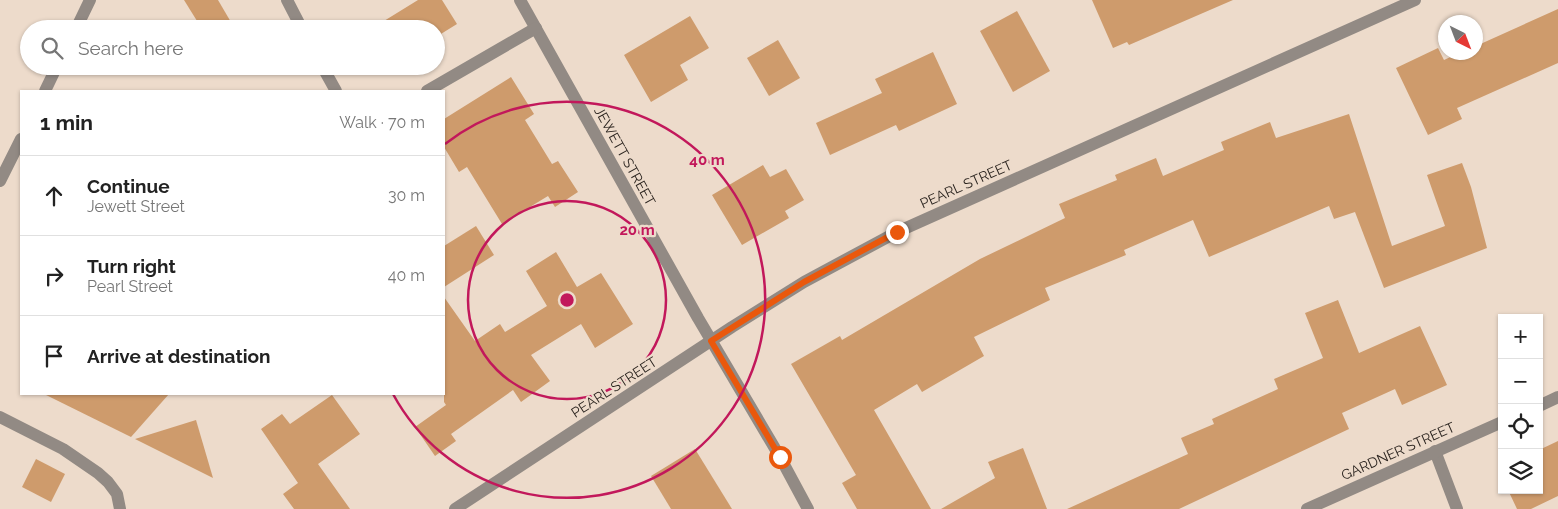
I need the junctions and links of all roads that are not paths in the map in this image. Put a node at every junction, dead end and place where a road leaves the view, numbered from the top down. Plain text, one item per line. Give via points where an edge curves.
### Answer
1 (90, 0) edge
2 (287, 0) edge
3 (520, 0) edge
4 (1415, 0) edge
5 (80, 20) edge
6 (297, 20) edge
7 (536, 28) junction
8 (53, 75) edge
9 (327, 75) edge
10 (45, 90) edge
11 (335, 90) edge
12 (429, 90) edge
13 (20, 140) edge
14 (0, 181) edge
15 (711, 341) junction
16 (1558, 397) edge
17 (1543, 404) edge
18 (0, 417) edge
19 (1498, 424) edge
20 (1435, 451) junction
21 (120, 509) edge
22 (455, 509) edge
23 (808, 509) edge
24 (1307, 509) edge
25 (1457, 509) edge

1 - 5 street
2 - 6 street
3 - 7 street, JEWETT STREET
4 - 15 street, PEARL STREET via 897,232 804,282
7 - 12 street
7 - 15 street, JEWETT STREET
8 - 10 street
9 - 11 street
13 - 14 street
15 - 22 street, PEARL STREET
15 - 23 street, JEWETT STREET
16 - 17 street
18 - 21 street via 63,449 98,473 117,494
19 - 20 street, GARDNER STREET
20 - 24 street, GARDNER STREET
20 - 25 street

